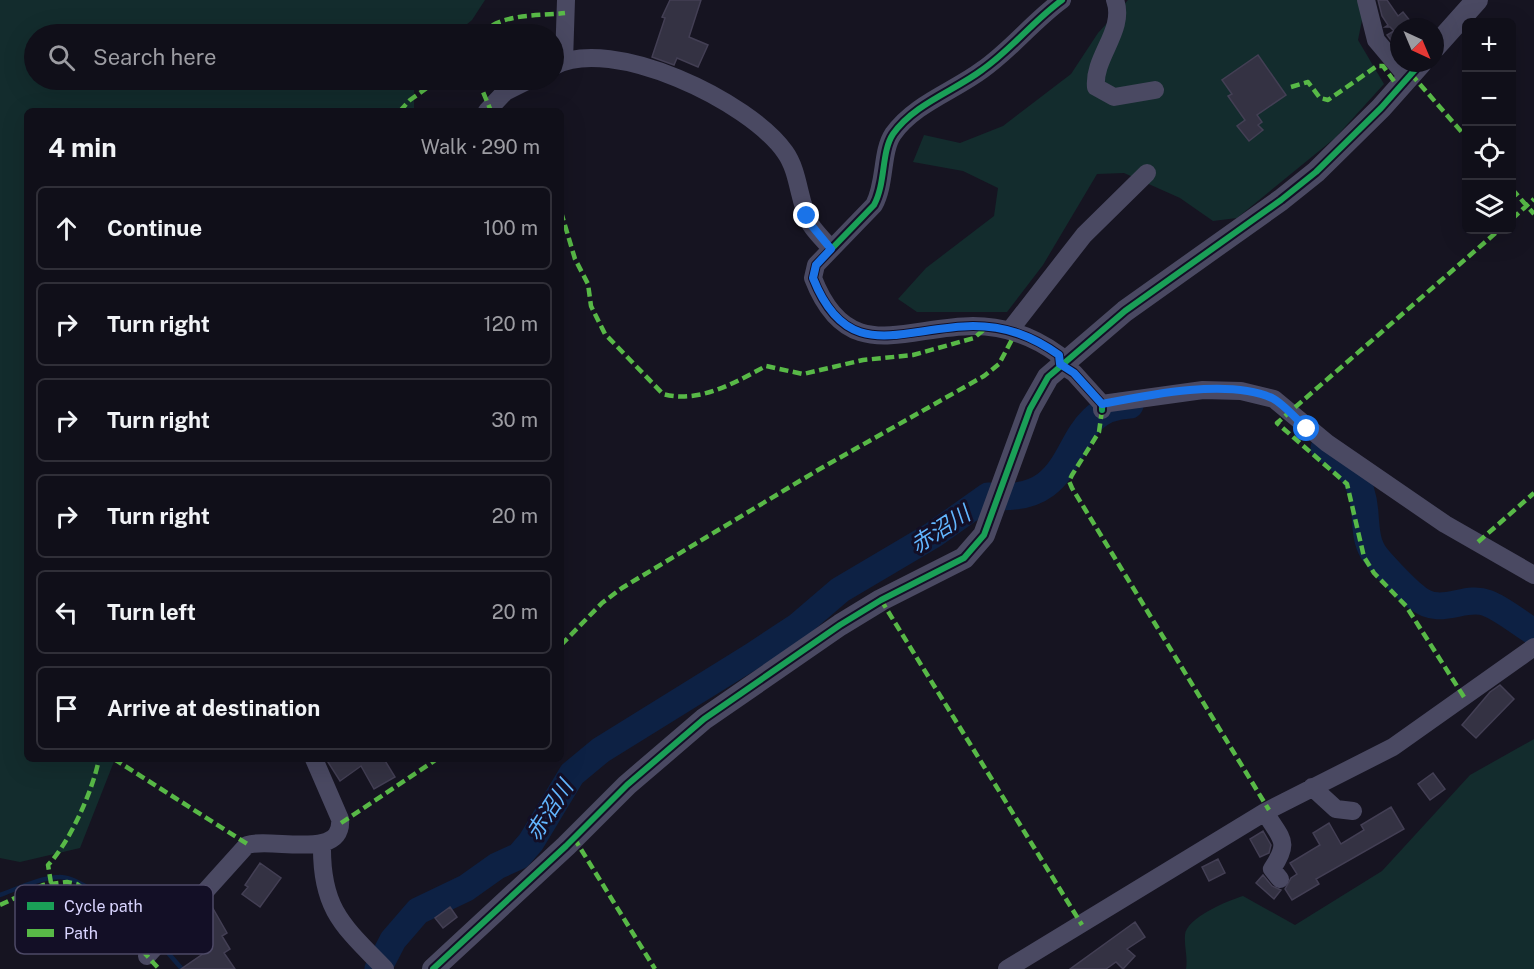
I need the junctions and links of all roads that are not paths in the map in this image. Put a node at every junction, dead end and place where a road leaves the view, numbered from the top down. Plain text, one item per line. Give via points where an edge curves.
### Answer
1 (566, 0) edge
2 (1062, 0) edge
3 (1115, 0) edge
4 (1366, 0) edge
5 (1477, 0) edge
6 (563, 24) edge
7 (1444, 37) edge
8 (1390, 51) edge
9 (564, 62) edge
10 (1413, 72) edge
11 (509, 90) edge
12 (1155, 90) dead end
13 (490, 108) edge
14 (1147, 173) dead end
15 (831, 249) junction
16 (1010, 330) junction
17 (1060, 364) junction
18 (1534, 574) edge
19 (1534, 647) edge
20 (315, 762) edge
21 (1312, 788) junction
22 (1353, 811) dead end
23 (1265, 813) junction
24 (322, 845) junction
25 (1280, 879) dead end
26 (211, 885) edge
27 (385, 969) edge
28 (433, 969) edge
29 (1007, 969) edge

1 - 6 street
2 - 15 street via 982,71 932,100 893,134 874,205
3 - 12 street via 1117,20 1095,76 1096,87 1114,97
4 - 8 street via 1376,40
5 - 7 street
9 - 15 street via 582,56 655,70 719,96 747,114 787,155 812,226
10 - 17 street via 1316,172 1125,311
11 - 13 street
14 - 16 street via 1084,235
15 - 16 street via 816,265 813,278 825,305 848,328 885,336 975,326
16 - 17 street via 1039,341 1059,355
17 - 18 street via 1074,373 1102,407 1203,390 1241,391 1274,399 1327,443 1445,524
17 - 28 street via 1037,392 984,535 964,558 840,625 704,719 627,785
19 - 21 street via 1393,747
20 - 24 street via 341,826 335,838
21 - 22 street via 1336,809
21 - 23 street
23 - 25 street via 1284,844 1284,851 1272,869
23 - 29 street
24 - 26 street via 247,845
24 - 27 street via 325,891 337,916

